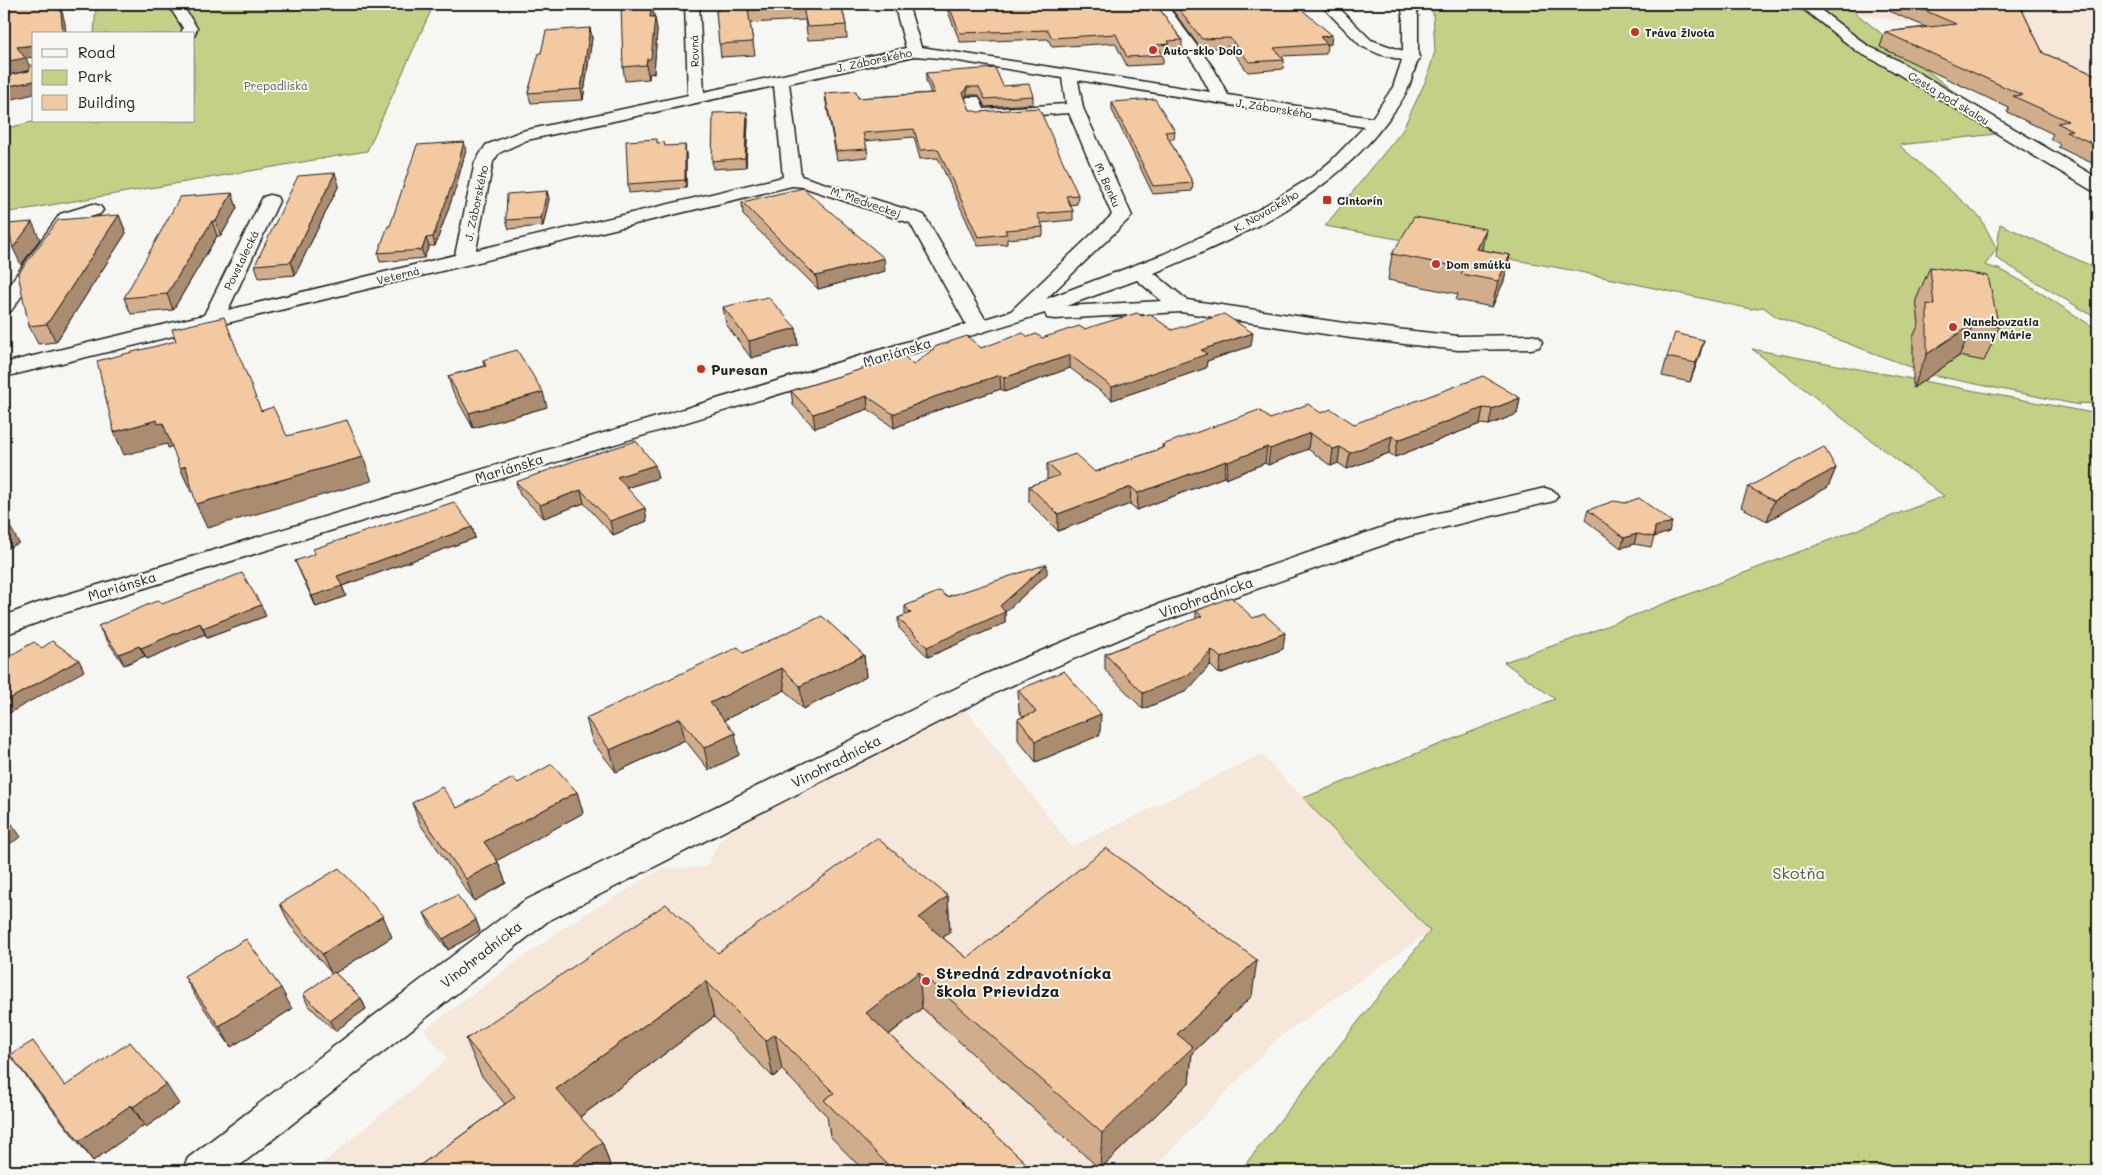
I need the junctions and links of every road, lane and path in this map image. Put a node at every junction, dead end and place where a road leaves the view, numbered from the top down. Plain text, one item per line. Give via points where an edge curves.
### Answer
1 (180, 4) edge
2 (692, 4) edge
3 (901, 4) edge
4 (1159, 4) edge
5 (1327, 4) edge
6 (1408, 4) edge
7 (1804, 4) edge
8 (189, 32) edge
9 (915, 51) junction
10 (1412, 58) junction
11 (1206, 69) junction
12 (1187, 72) dead end
13 (1069, 74) junction
14 (1169, 75) dead end
15 (781, 80) junction
16 (1122, 82) junction
17 (696, 98) junction
18 (1222, 99) junction
19 (973, 101) dead end
20 (1075, 108) junction
21 (1376, 124) junction
22 (792, 180) junction
23 (2098, 186) edge
24 (270, 201) dead end
25 (93, 210) dead end
26 (464, 259) junction
27 (1140, 272) junction
28 (1181, 306) junction
29 (4, 307) edge
30 (1016, 316) junction
31 (212, 320) junction
32 (979, 327) junction
33 (1531, 342) dead end
34 (4, 370) edge
35 (1545, 496) dead end
36 (4, 626) edge
37 (202, 1171) edge

1 - 8 street via 176,6 190,28
2 - 17 street, Rovná
3 - 9 street
4 - 11 street
5 - 10 street via 1366,43
6 - 10 street, K. Novackého
7 - 23 street, Cesta pod skalou via 1863,49
9 - 13 street, J. Záborského
9 - 15 street, J. Záborského
10 - 21 street, K. Novackého via 1407,75
11 - 12 street
11 - 18 street
13 - 16 street, J. Záborského
13 - 20 street, M. Benku
14 - 16 street
15 - 17 street, J. Záborského
15 - 22 street
16 - 18 street, J. Záborského
17 - 26 street, J. Záborského via 522,136 492,149 484,162
18 - 21 street, J. Záborského
19 - 20 street via 978,114
20 - 30 street, M. Benku via 1122,216
21 - 27 street, K. Novackého via 1332,170 1288,201
22 - 26 street, Veterná
22 - 32 street, M. Medveckej via 917,220
24 - 31 street, Povstalecká
25 - 29 street via 67,218
26 - 31 street, Veterná
27 - 28 street
27 - 30 street, K. Novackého
28 - 30 street
28 - 33 street via 1458,343
30 - 32 street, Mariánska
31 - 34 street, Veterná
32 - 36 street, Mariánska via 255,545
35 - 37 street, Vinohradnícka via 1401,530 1140,620 991,683 536,911

